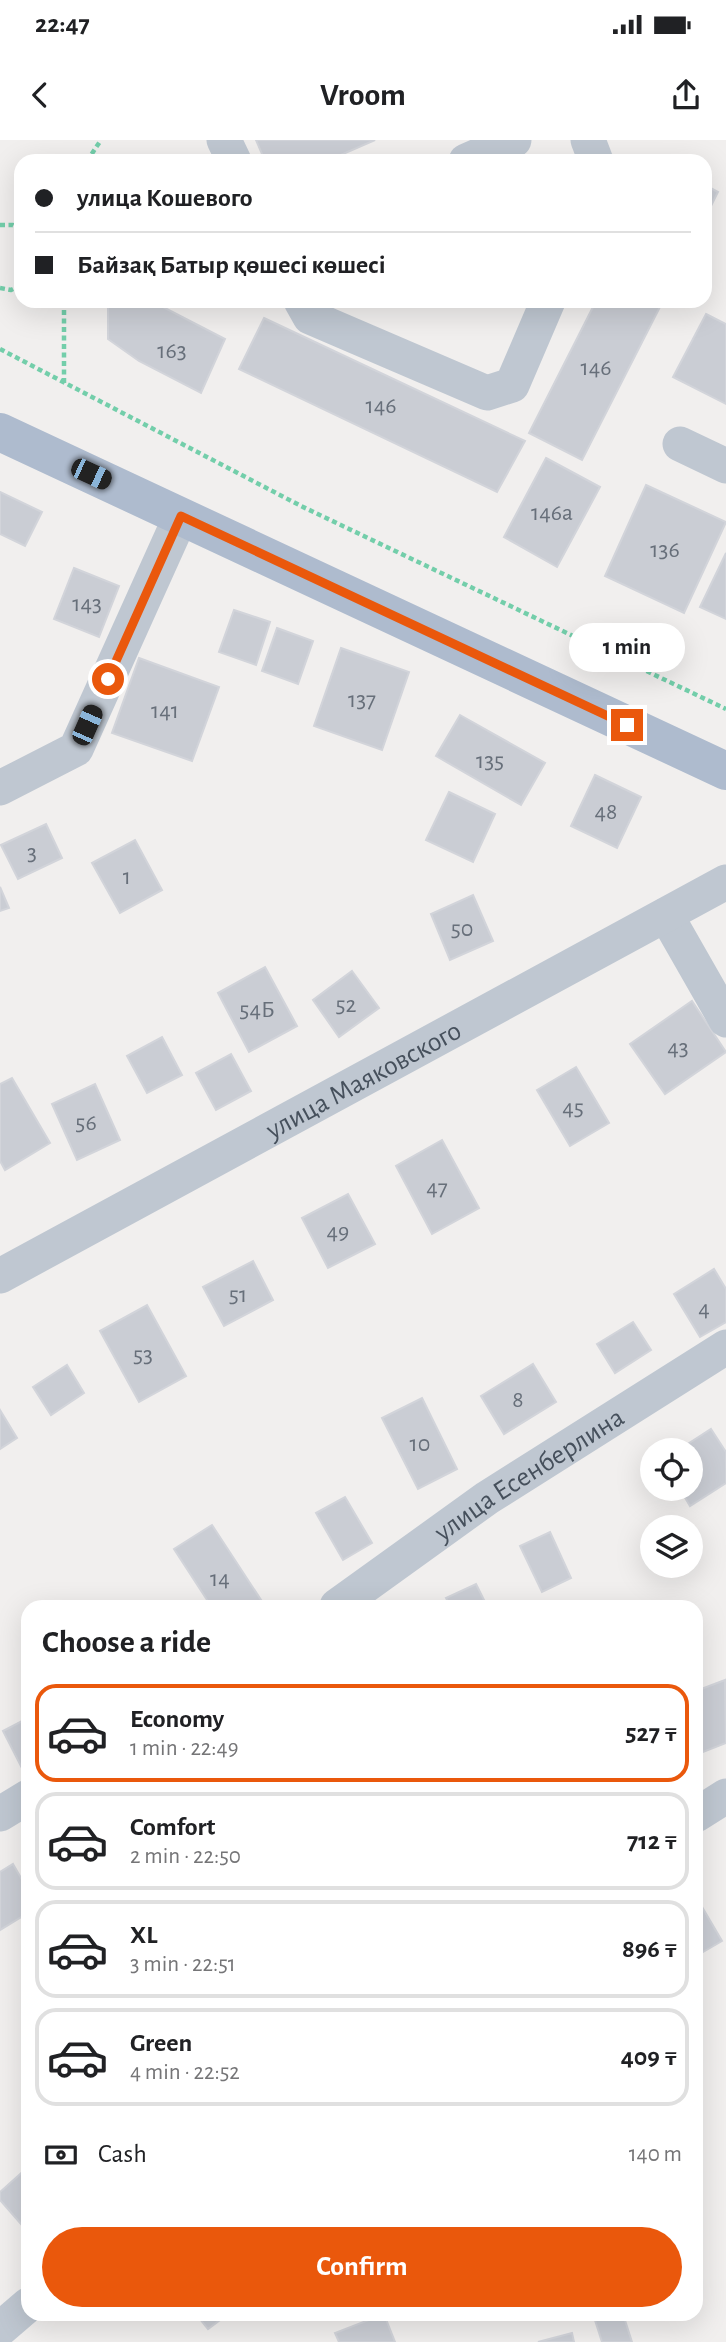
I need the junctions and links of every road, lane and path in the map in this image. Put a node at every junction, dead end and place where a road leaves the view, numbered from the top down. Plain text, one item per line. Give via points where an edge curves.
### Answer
1 (514, 140) edge
2 (482, 154) edge
3 (64, 308) edge
4 (305, 308) edge
5 (545, 308) edge
6 (0, 349) edge
7 (64, 383) junction
8 (0, 432) edge
9 (680, 444) dead end
10 (726, 466) edge
11 (181, 516) junction
12 (726, 709) edge
13 (726, 771) edge
14 (0, 788) edge
15 (726, 882) edge
16 (666, 915) junction
17 (726, 1020) edge
18 (0, 1276) edge
19 (726, 1347) edge
20 (345, 1600) edge
21 (726, 1796) edge
22 (21, 1801) edge
23 (703, 1811) edge
24 (0, 1814) edge
25 (21, 2311) edge
26 (0, 2329) edge

1 - 2 street
3 - 7 path
4 - 5 street via 310,317 487,393 512,385
6 - 7 path
7 - 12 path via 301,506
8 - 11 main road
9 - 10 street
11 - 13 main road
11 - 14 street via 76,749
15 - 16 street, улица Маяковского
16 - 17 street
16 - 18 street, улица Маяковского
19 - 20 street, улица Есенберлина via 487,1498
21 - 23 street
22 - 24 street
25 - 26 street

